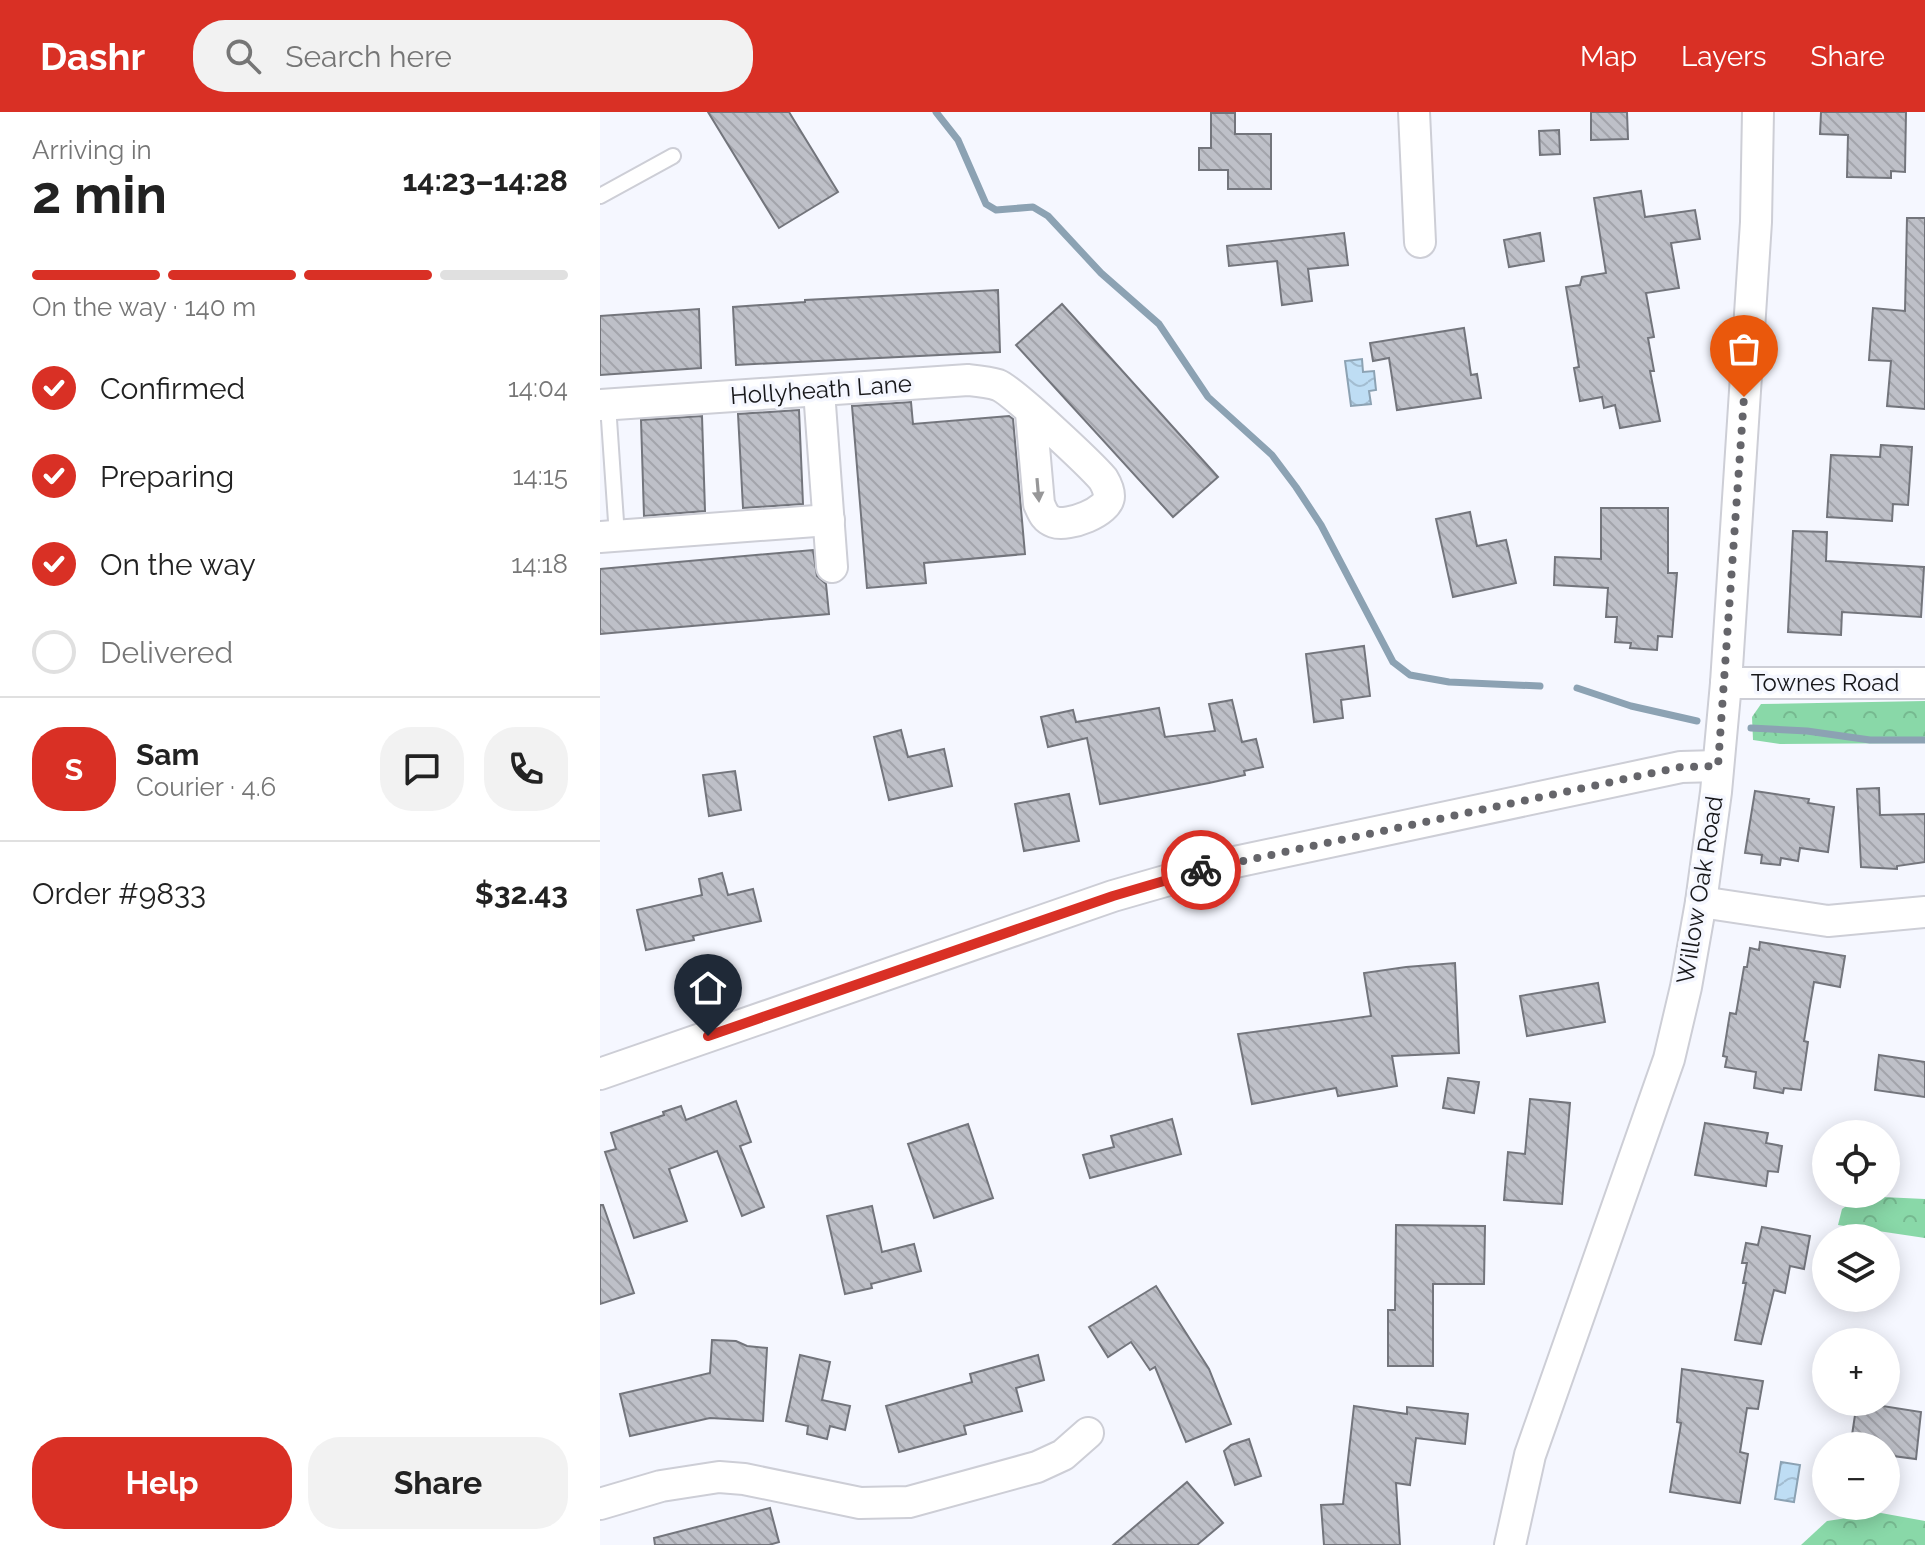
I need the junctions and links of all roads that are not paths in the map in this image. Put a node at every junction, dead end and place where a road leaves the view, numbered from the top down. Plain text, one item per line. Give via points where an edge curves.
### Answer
1 (1414, 112) edge
2 (1758, 112) edge
3 (673, 156) dead end
4 (600, 196) edge
5 (1420, 242) dead end
6 (819, 391) junction
7 (604, 405) edge
8 (1031, 413) dead end
9 (829, 520) junction
10 (608, 536) edge
11 (832, 567) dead end
12 (1726, 683) junction
13 (1925, 683) edge
14 (1718, 766) junction
15 (1701, 902) junction
16 (1925, 912) edge
17 (600, 1074) edge
18 (1088, 1433) dead end
19 (600, 1504) edge
20 (1510, 1545) edge

1 - 5 street
2 - 12 street, Willow Oak Road via 1756,222
3 - 4 lane
6 - 7 street, Hollyheath Lane
6 - 8 street, Hollyheath Lane via 968,380 999,385
6 - 9 street
7 - 10 lane
9 - 10 street
9 - 11 street
12 - 13 street, Townes Road
12 - 14 street, Willow Oak Road
14 - 15 street, Willow Oak Road
14 - 17 street via 1681,767 1221,865 1113,896
15 - 16 street via 1828,921
15 - 20 street, Willow Oak Road via 1669,1059 1530,1455
18 - 19 street via 1063,1455 1037,1467 909,1502 860,1503 719,1477 661,1486

